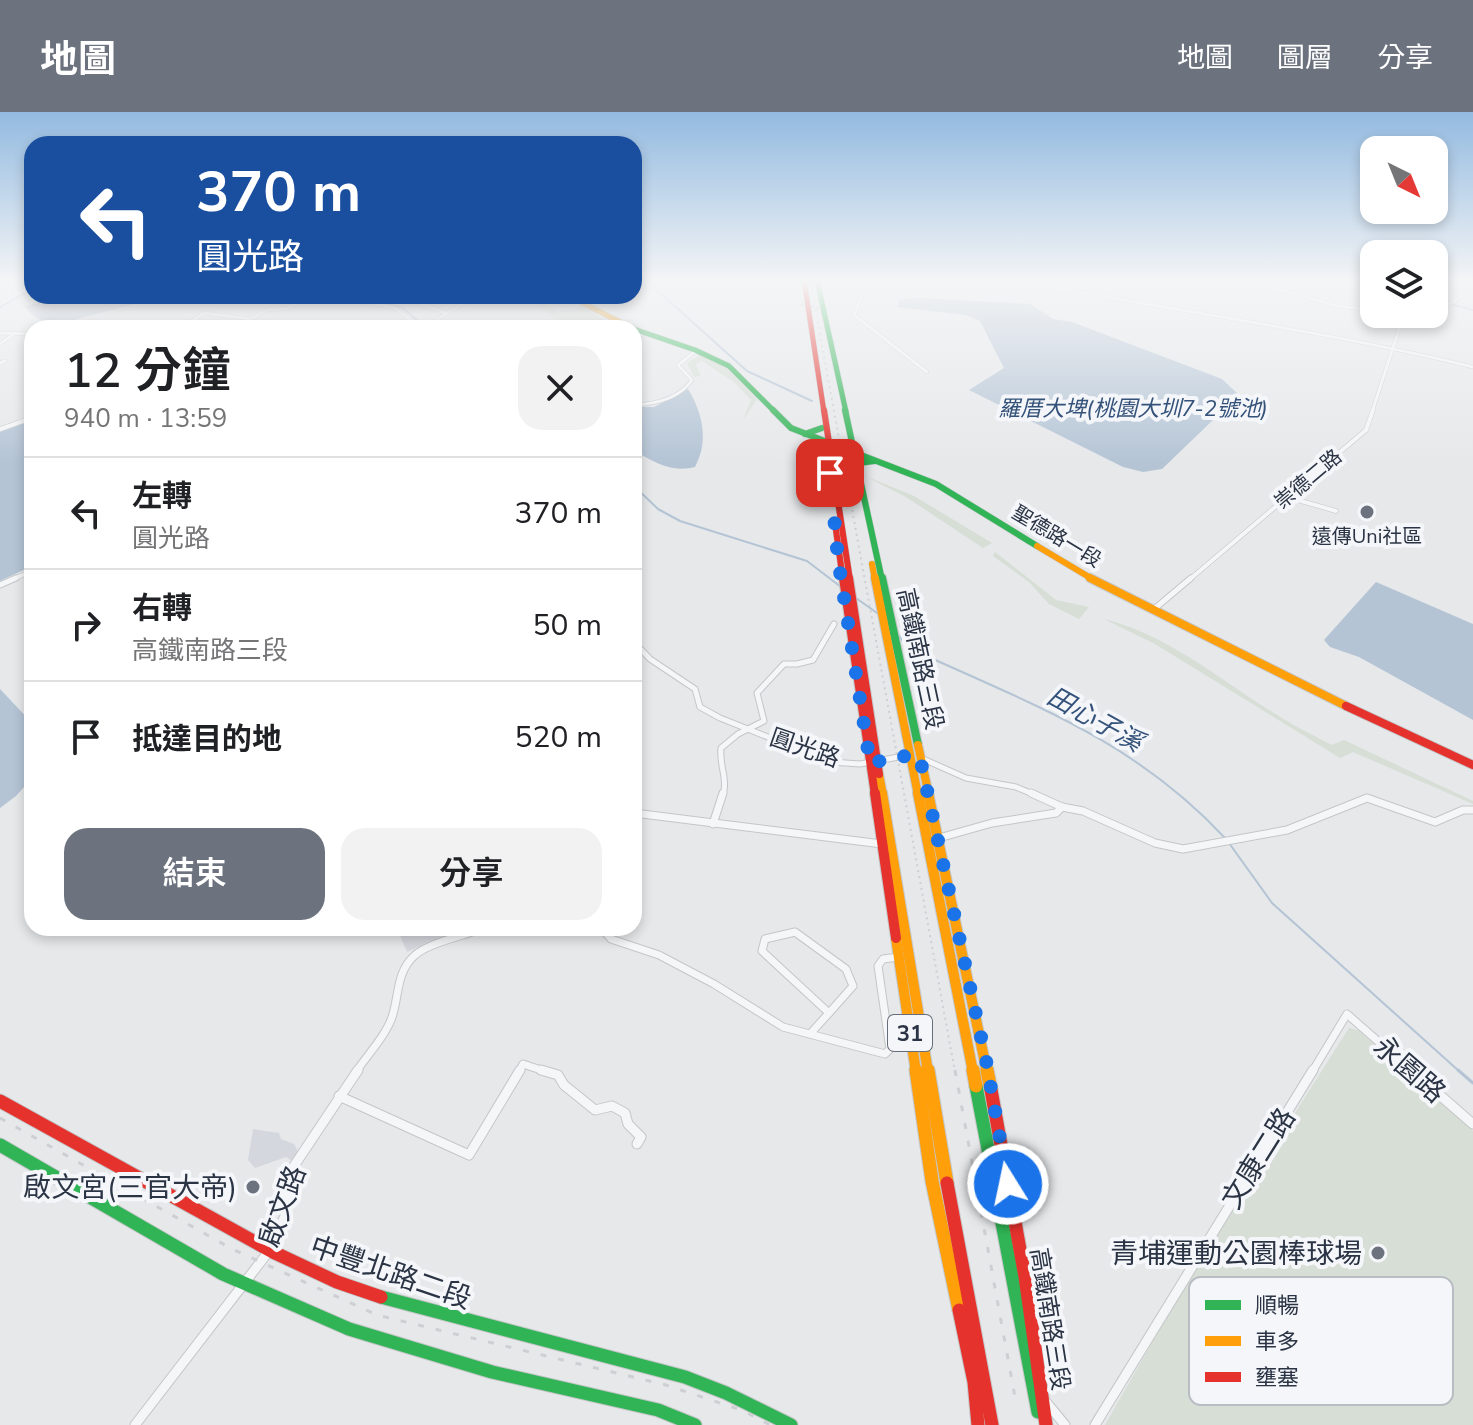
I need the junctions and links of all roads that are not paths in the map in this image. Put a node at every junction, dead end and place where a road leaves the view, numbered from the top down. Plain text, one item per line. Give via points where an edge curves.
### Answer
1 (668, 341) edge
2 (812, 341) edge
3 (827, 341) edge
4 (888, 341) edge
5 (1358, 341) edge
6 (1394, 341) edge
7 (1392, 347) junction
8 (696, 351) junction
9 (832, 367) junction
10 (1473, 367) edge
11 (927, 372) dead end
12 (642, 405) edge
13 (24, 421) edge
14 (0, 429) edge
15 (843, 433) junction
16 (828, 438) junction
17 (849, 453) junction
18 (834, 457) junction
19 (874, 461) junction
20 (856, 467) junction
21 (1287, 497) junction
22 (1336, 511) dead end
23 (842, 558) junction
24 (24, 574) edge
25 (878, 577) junction
26 (0, 585) edge
27 (1153, 610) junction
28 (834, 624) dead end
29 (642, 650) edge
30 (748, 729) junction
31 (915, 757) junction
32 (874, 762) junction
33 (1473, 765) edge
34 (1062, 807) junction
35 (1473, 810) edge
36 (642, 814) edge
37 (713, 824) junction
38 (937, 839) junction
39 (882, 844) junction
40 (950, 902) junction
41 (904, 918) junction
42 (466, 936) edge
43 (608, 936) edge
44 (950, 952) junction
45 (899, 957) junction
46 (829, 1013) junction
47 (1347, 1014) joint
48 (810, 1034) junction
49 (339, 1096) junction
50 (0, 1101) edge
51 (1473, 1124) edge
52 (637, 1144) dead end
53 (0, 1145) edge
54 (269, 1251) junction
55 (244, 1283) junction
56 (974, 1382) junction
57 (1042, 1396) junction
58 (977, 1422) edge
59 (135, 1425) edge
60 (695, 1425) edge
61 (791, 1425) edge
62 (985, 1425) edge
63 (992, 1425) edge
64 (1043, 1425) edge
65 (1065, 1425) edge
66 (1095, 1425) edge

1 - 8 main road
2 - 16 main road, 31
3 - 9 main road, 高鐵南路三段 / 31
4 - 11 street
5 - 7 street
6 - 7 street, 崇德二路
7 - 10 street
7 - 21 street, 崇德二路 via 1366,430
8 - 12 street via 678,365 692,380 687,388
8 - 16 main road via 730,366 780,422
9 - 15 main road, 高鐵南路三段 / 31
9 - 17 main road, 高鐵南路三段 / 31
13 - 14 street
15 - 16 main road
15 - 17 main road, 高鐵南路三段 / 31
16 - 17 main road, 聖德路一段
16 - 18 main road, 31
16 - 23 main road, 31
17 - 18 main road
17 - 19 main road, 聖德路一段
17 - 20 main road, 高鐵南路三段 / 31
17 - 25 main road, 高鐵南路三段 / 31
18 - 23 main road, 31
19 - 20 main road
19 - 27 main road, 聖德路一段 via 936,484
20 - 25 main road, 高鐵南路三段 / 31
21 - 22 street
21 - 27 street, 崇德二路
23 - 32 main road, 31
24 - 26 street
25 - 31 main road, 高鐵南路三段 / 31
27 - 33 main road, 聖德路一段
28 - 30 street via 814,660 784,664 757,693 764,721
29 - 30 street via 695,689 700,707
30 - 32 street, 圓光路 via 821,759
30 - 37 street, 圓光路 via 721,748 726,785
31 - 32 street, 圓光路
31 - 34 street via 966,778 1016,787
31 - 38 main road, 高鐵南路三段 / 31
31 - 44 main road, 高鐵南路三段 / 31
32 - 39 main road, 31
32 - 41 main road, 31
34 - 35 street via 1183,849 1287,830 1367,798 1435,822
34 - 38 street via 1056,813
36 - 37 street
37 - 39 street
38 - 40 main road, 高鐵南路三段 / 31
39 - 45 main road, 31
40 - 44 main road
40 - 57 main road, 高鐵南路三段 / 31 via 986,1060
41 - 45 main road
41 - 63 main road, 31
42 - 49 street, 啟文路 via 428,946 412,957 398,982 393,1016
43 - 48 street via 659,955 783,1027
44 - 64 main road, 高鐵南路三段 / 31
45 - 48 street via 883,959 878,966 890,1049 885,1054
45 - 56 main road, 31 via 935,1195
46 - 46 street via 853,986 846,969 795,932 765,939 762,951
46 - 48 street
47 - 51 street, 永園路
47 - 66 street, 文康二路
49 - 52 street via 469,1155 523,1064 558,1075 595,1110 612,1106 625,1113 641,1137
49 - 54 street, 啟文路 via 290,1172 285,1216
50 - 54 main road, 中豐北路二段
53 - 55 main road
54 - 55 street, 啟文路
54 - 61 main road, 中豐北路二段 via 358,1290 465,1322 684,1375
55 - 59 street, 啟文路
55 - 60 main road via 349,1329 492,1372 658,1410
56 - 58 main road, 31
56 - 62 main road
57 - 64 main road, 高鐵南路三段 / 31
57 - 65 street

